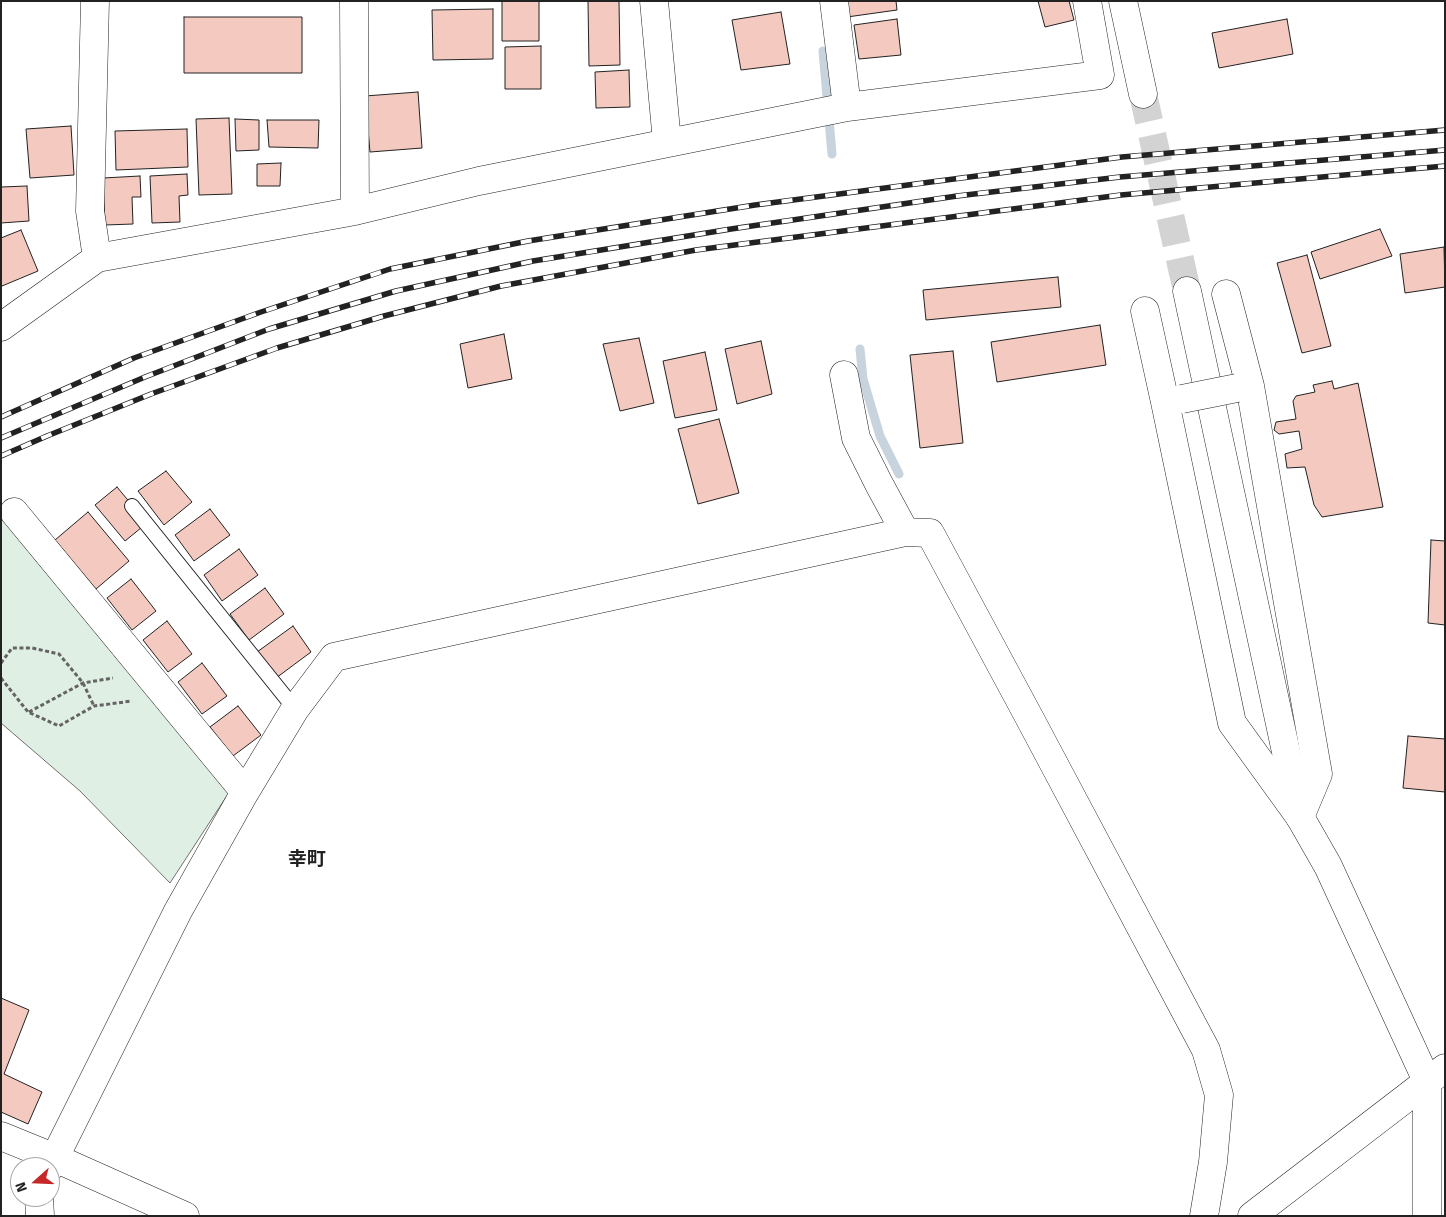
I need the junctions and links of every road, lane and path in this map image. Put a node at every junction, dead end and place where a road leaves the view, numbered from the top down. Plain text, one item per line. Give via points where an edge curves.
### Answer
1 (95, 1) edge
2 (354, 1) edge
3 (654, 1) edge
4 (834, 1) edge
5 (1087, 1) edge
6 (1123, 1) edge
7 (1143, 94) tunnel mouth
8 (847, 107) junction
9 (667, 142) junction
10 (354, 211) junction
11 (98, 258) junction
12 (1187, 291) tunnel mouth
13 (1226, 294) dead end
14 (1145, 310) dead end
15 (1, 326) edge
16 (844, 376) dead end
17 (1244, 387) junction
18 (1174, 400) junction
19 (132, 506) dead end
20 (14, 512) dead end
21 (905, 532) junction
22 (1, 663) edge
23 (1, 678) edge
24 (82, 683) junction
25 (295, 709) junction
26 (28, 712) junction
27 (245, 792) junction
28 (1300, 817) junction
29 (1436, 1074) edge
30 (1, 1136) edge
31 (41, 1157) edge
32 (56, 1157) edge
33 (60, 1166) edge
34 (185, 1216) edge
35 (1204, 1216) edge
36 (1252, 1216) edge
37 (1427, 1216) edge

1 - 11 street via 90,211
2 - 10 street
3 - 9 street
4 - 8 street
5 - 8 street via 1100,75
6 - 7 street
8 - 9 street
9 - 10 street
10 - 11 street
11 - 15 street
12 - 28 street
13 - 17 street
14 - 18 street
16 - 21 street via 856,438
17 - 18 street, bridge
17 - 28 street via 1318,774
18 - 28 street via 1232,723
19 - 25 lane
20 - 27 street
21 - 25 street via 334,656
21 - 35 street via 930,533 1206,1050 1219,1095
22 - 24 path via 12,648 32,648 59,654
23 - 26 path
24 - 26 path
24 - 26 path via 94,706 59,726
25 - 27 street
27 - 32 street via 178,911
28 - 29 street
29 - 36 street
29 - 37 street
30 - 31 street
33 - 34 street

